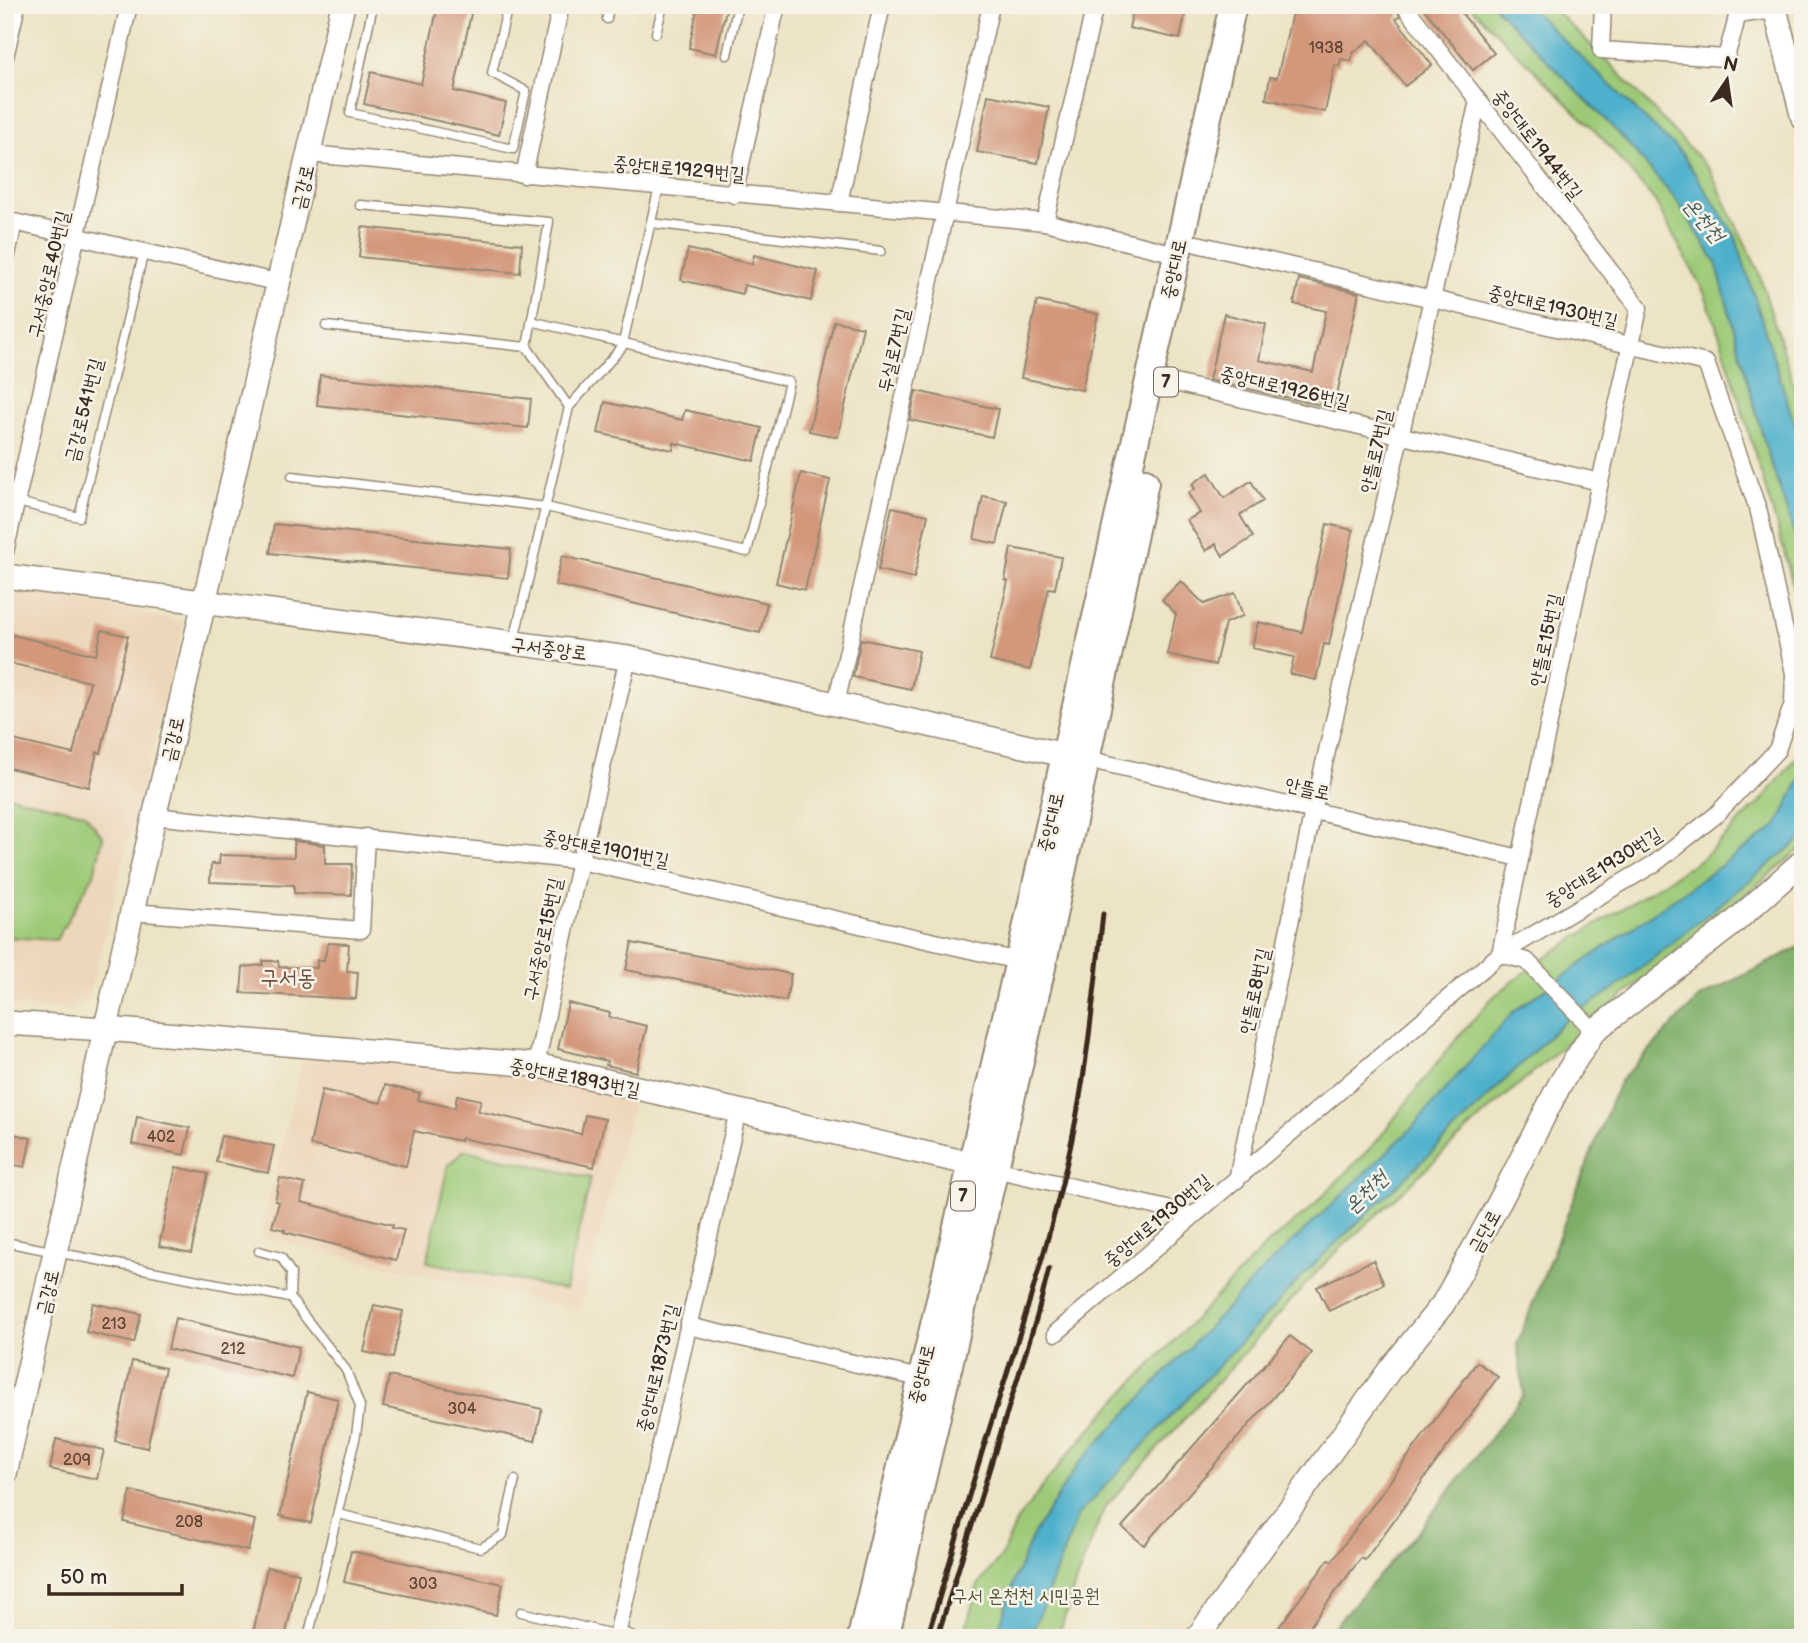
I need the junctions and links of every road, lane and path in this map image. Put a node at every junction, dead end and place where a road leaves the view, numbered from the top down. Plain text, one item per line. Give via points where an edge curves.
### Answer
1 (17, 5) edge
2 (130, 5) edge
3 (343, 5) edge
4 (373, 5) edge
5 (508, 5) edge
6 (561, 5) edge
7 (610, 5) edge
8 (663, 5) edge
9 (738, 5) edge
10 (777, 5) edge
11 (882, 5) edge
12 (991, 5) edge
13 (1095, 5) edge
14 (1233, 5) edge
15 (1251, 5) edge
16 (1404, 5) edge
17 (1603, 5) edge
18 (1774, 8) edge
19 (1736, 10) edge
20 (607, 19) dead end
21 (656, 33) dead end
22 (727, 55) dead end
23 (5, 57) edge
24 (1478, 101) junction
25 (1803, 118) edge
26 (310, 154) junction
27 (524, 175) junction
28 (659, 187) junction
29 (734, 195) junction
30 (839, 203) junction
31 (360, 205) dead end
32 (945, 212) junction
33 (12, 221) edge
34 (1045, 222) junction
35 (651, 223) junction
36 (78, 236) junction
37 (1187, 249) junction
38 (144, 251) junction
39 (881, 251) dead end
40 (5, 282) edge
41 (280, 283) junction
42 (1432, 299) junction
43 (1639, 308) joint
44 (531, 321) junction
45 (326, 326) dead end
46 (623, 341) junction
47 (1631, 346) junction
48 (527, 347) junction
49 (1166, 381) junction
50 (569, 407) junction
51 (1400, 435) junction
52 (292, 476) dead end
53 (1600, 482) junction
54 (17, 502) junction
55 (545, 508) junction
56 (5, 552) edge
57 (5, 576) edge
58 (204, 602) junction
59 (513, 643) junction
60 (628, 658) junction
61 (836, 704) junction
62 (1076, 757) junction
63 (1313, 811) junction
64 (154, 816) junction
65 (366, 837) junction
66 (1520, 858) junction
67 (580, 861) junction
68 (1803, 861) edge
69 (132, 912) junction
70 (1500, 954) junction
71 (1030, 964) junction
72 (5, 1023) edge
73 (1587, 1024) junction
74 (106, 1029) junction
75 (536, 1065) junction
76 (738, 1111) junction
77 (983, 1166) junction
78 (1237, 1180) junction
79 (1193, 1215) junction
80 (5, 1242) edge
81 (259, 1251) dead end
82 (56, 1252) junction
83 (290, 1298) junction
84 (688, 1326) junction
85 (1056, 1333) dead end
86 (920, 1378) junction
87 (5, 1474) edge
88 (515, 1480) dead end
89 (338, 1514) junction
90 (521, 1612) dead end
91 (623, 1636) edge
92 (308, 1638) edge
93 (861, 1638) edge
94 (886, 1638) edge
95 (1197, 1638) edge

1 - 23 street
2 - 36 street, 구서중앙로40번길
3 - 26 street, 금강로
4 - 5 lane via 350,114 513,149 526,91 492,73
6 - 27 street
7 - 20 lane
8 - 21 lane
9 - 22 lane
10 - 29 street
11 - 30 street
12 - 32 street, 두실로7번길
13 - 34 street
14 - 37 main road, 중앙대로 / 7
15 - 37 main road, 중앙대로 / 7
16 - 24 street, 중앙대로1944번길
17 - 19 street via 1601,50 1726,58
18 - 19 street
18 - 25 street
24 - 42 street, 안뜰로7번길
24 - 43 street, 중앙대로1944번길
26 - 27 street, 중앙대로1929번길
26 - 41 street, 금강로
27 - 28 street, 중앙대로1929번길
28 - 29 street, 중앙대로1929번길
28 - 35 lane
29 - 30 street, 중앙대로1929번길
30 - 32 street, 중앙대로1929번길
31 - 44 lane via 549,222
32 - 34 street, 중앙대로1929번길
32 - 61 street, 두실로7번길
33 - 36 street
33 - 40 lane
34 - 37 street, 중앙대로1929번길
35 - 39 lane
35 - 46 lane
36 - 38 street
36 - 54 street, 구서중앙로40번길
37 - 42 street, 중앙대로1930번길
37 - 49 main road, 중앙대로 / 7
37 - 62 main road, 중앙대로 / 7
38 - 41 street
38 - 54 lane, 금강로541번길 via 79,517
41 - 58 street, 금강로
42 - 47 street, 중앙대로1930번길
42 - 51 street, 안뜰로7번길
43 - 47 street, 안뜰로15번길
44 - 46 lane
44 - 48 lane
45 - 48 lane
46 - 50 lane
46 - 55 lane via 789,382 747,552
47 - 53 street, 안뜰로15번길
47 - 70 street, 중앙대로1930번길 via 1706,363 1759,512 1794,673 1793,703 1777,750 1716,815 1654,864
48 - 50 lane
49 - 51 street, 중앙대로1926번길
49 - 62 main road, 중앙대로 / 7
50 - 55 lane
51 - 53 street, 중앙대로1926번길
51 - 63 street, 안뜰로7번길
52 - 55 lane
53 - 66 street, 안뜰로15번길
54 - 56 street, 구서중앙로40번길
55 - 59 lane
57 - 58 street, 구서중앙로
58 - 59 street, 구서중앙로
58 - 64 street, 금강로
59 - 60 street, 구서중앙로
60 - 61 street, 구서중앙로
60 - 67 street, 구서중앙로15번길
61 - 62 street, 구서중앙로
62 - 63 street, 안뜰로
62 - 71 main road, 중앙대로 / 7
63 - 66 street, 안뜰로
63 - 78 street, 안뜰로8번길
64 - 65 street, 중앙대로1901번길
64 - 69 street, 금강로
65 - 67 street, 중앙대로1901번길
65 - 69 street via 361,930
66 - 70 street, 안뜰로15번길
67 - 71 street, 중앙대로1901번길
67 - 75 street, 구서중앙로15번길
68 - 73 street, 금단로 via 1730,926
69 - 74 street, 금강로
70 - 73 street via 1527,961
70 - 78 street, 중앙대로1930번길
71 - 77 main road, 중앙대로 / 7
72 - 74 street, 중앙대로1893번길
73 - 95 street, 금단로 via 1500,1201 1443,1304 1391,1368
74 - 75 street, 중앙대로1893번길
74 - 82 street, 금강로
75 - 76 street, 중앙대로1893번길
76 - 77 street, 중앙대로1893번길
76 - 84 street, 중앙대로1873번길
77 - 79 street
77 - 86 main road, 중앙대로 / 7
77 - 94 main road, 중앙대로 / 7
78 - 79 street, 중앙대로1930번길
79 - 85 street, 중앙대로1930번길
80 - 82 lane
81 - 83 lane via 281,1257 291,1273
82 - 83 lane
82 - 87 street, 금강로
83 - 89 lane via 346,1370 360,1406
84 - 86 street
84 - 91 street, 중앙대로1873번길
86 - 93 main road, 중앙대로 / 7
88 - 89 lane via 503,1535 481,1548
89 - 92 lane
90 - 91 lane, 중앙대로1873번길

